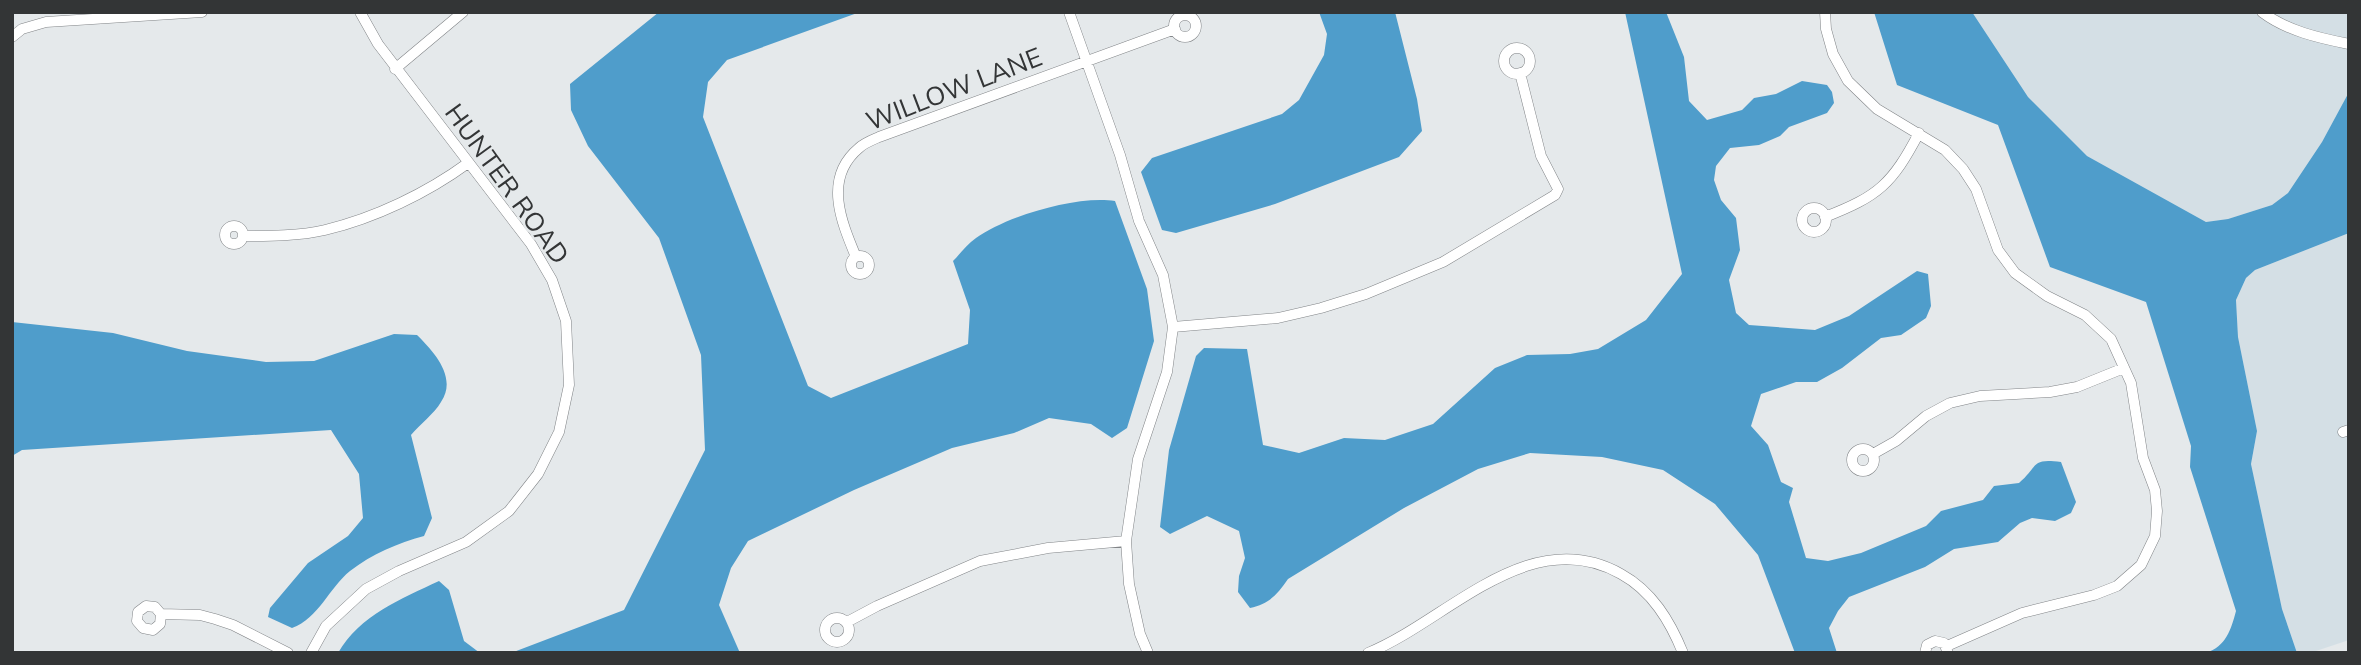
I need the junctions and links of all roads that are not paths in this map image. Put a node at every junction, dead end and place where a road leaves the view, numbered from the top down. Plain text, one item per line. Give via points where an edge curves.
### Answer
1 (202, 12) edge
2 (360, 12) edge
3 (463, 12) edge
4 (1069, 12) edge
5 (1825, 12) edge
6 (2262, 12) edge
7 (1175, 29) dead end
8 (12, 37) edge
9 (2349, 44) edge
10 (1087, 62) junction
11 (395, 69) junction
12 (1520, 73) dead end
13 (1919, 133) junction
14 (468, 163) junction
15 (1825, 217) dead end
16 (243, 236) dead end
17 (856, 257) dead end
18 (1173, 327) junction
19 (2124, 368) junction
20 (1874, 454) dead end
21 (1126, 541) junction
22 (161, 614) dead end
23 (847, 622) dead end
24 (1948, 649) edge
25 (1373, 652) edge
26 (288, 653) edge
27 (311, 653) edge
28 (1148, 653) edge
29 (1683, 653) edge
30 (1925, 653) edge

1 - 8 street via 47,22
2 - 11 street, HUNTER ROAD
3 - 11 street
4 - 10 street
5 - 13 street via 1833,54 1848,80 1877,109
6 - 9 street via 2274,22
7 - 10 street, WILLOW LANE
10 - 17 street, WILLOW LANE via 859,147 845,165 837,198
10 - 18 street via 1139,221 1163,275
11 - 14 street, HUNTER ROAD
12 - 18 street via 1541,156 1559,189 1555,195 1443,262 1366,294 1278,318
13 - 15 street via 1881,189 1859,204
13 - 19 street via 1963,169 1976,189 1998,250 2015,273 2084,315 2111,339
14 - 16 street via 395,206 324,230
14 - 27 street, HUNTER ROAD via 531,244 559,300 566,321 569,385 559,432 538,474 509,511 466,542 366,589 326,626
18 - 21 street via 1167,372 1138,460
19 - 20 street via 2077,387 1950,403
19 - 24 street via 2132,383 2157,512 2155,536 2141,565 2117,586 2022,613
21 - 23 street via 1048,548 980,561
21 - 28 street via 1129,584
22 - 26 street via 215,619
24 - 30 street via 1935,640
25 - 29 street via 1492,581 1551,559 1608,567 1627,577 1671,623

